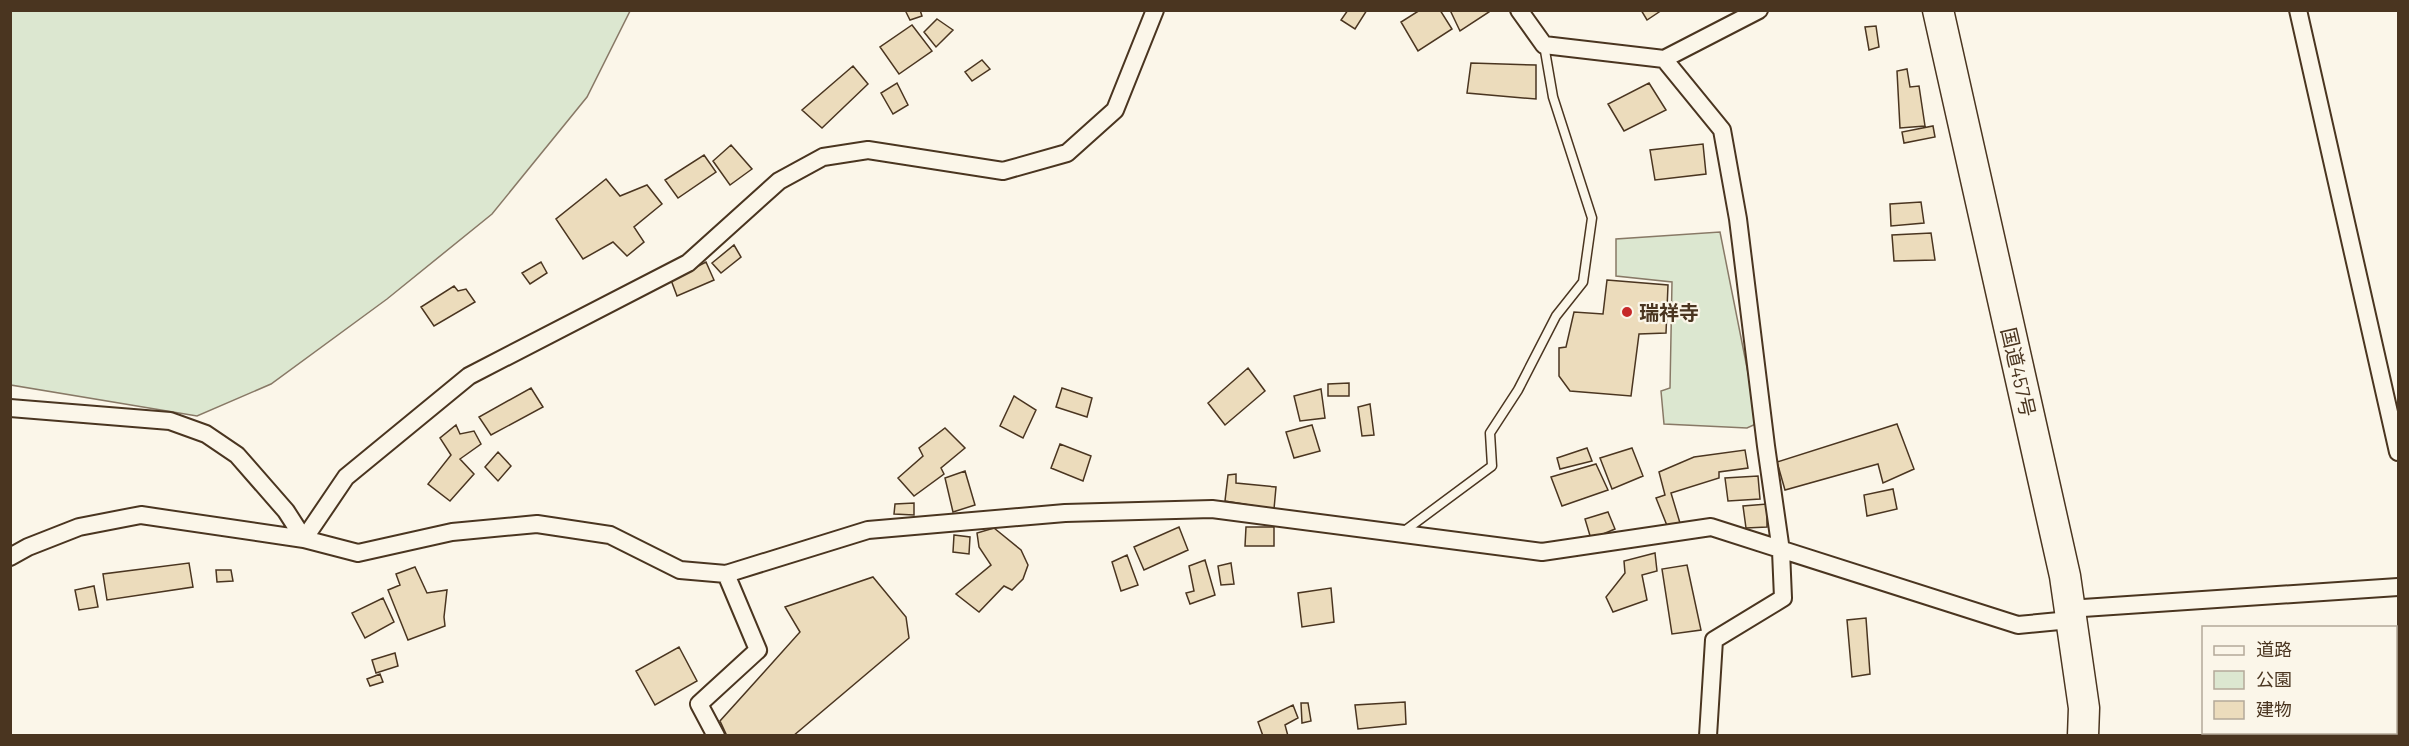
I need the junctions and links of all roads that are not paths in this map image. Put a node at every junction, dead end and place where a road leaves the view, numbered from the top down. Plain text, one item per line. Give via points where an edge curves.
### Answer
1 (1155, 10) edge
2 (1519, 10) edge
3 (1759, 10) edge
4 (1938, 10) edge
5 (2298, 10) edge
6 (1544, 45) junction
7 (1664, 59) junction
8 (10, 408) edge
9 (2398, 452) edge
10 (1402, 533) junction
11 (304, 538) junction
12 (1782, 551) junction
13 (10, 557) edge
14 (726, 574) junction
15 (2398, 586) edge
16 (2069, 614) junction
17 (716, 735) edge
18 (1708, 735) edge
19 (2083, 735) edge

1 - 11 street via 1115,110 1067,153 1003,171 868,150 823,157 779,181 687,264 469,376 346,477
2 - 6 street
3 - 7 street
4 - 16 highway, 国道457号 via 2065,576
5 - 9 street
6 - 7 street
6 - 10 lane via 1553,97 1592,218 1583,282 1556,316 1518,390 1490,433 1492,466
7 - 12 street via 1722,130 1738,219
8 - 11 street via 170,421 189,426 237,454
10 - 12 street via 1542,552 1711,527
10 - 14 street via 1212,508 1065,513 868,530
11 - 13 street via 141,515 79,527
11 - 14 street via 358,553 452,532 537,524 610,535 680,570
12 - 16 street via 2018,625
12 - 18 street via 1783,598 1714,640
14 - 17 street via 758,650 699,704
15 - 16 street
16 - 19 highway, 国道457号 via 2084,708

